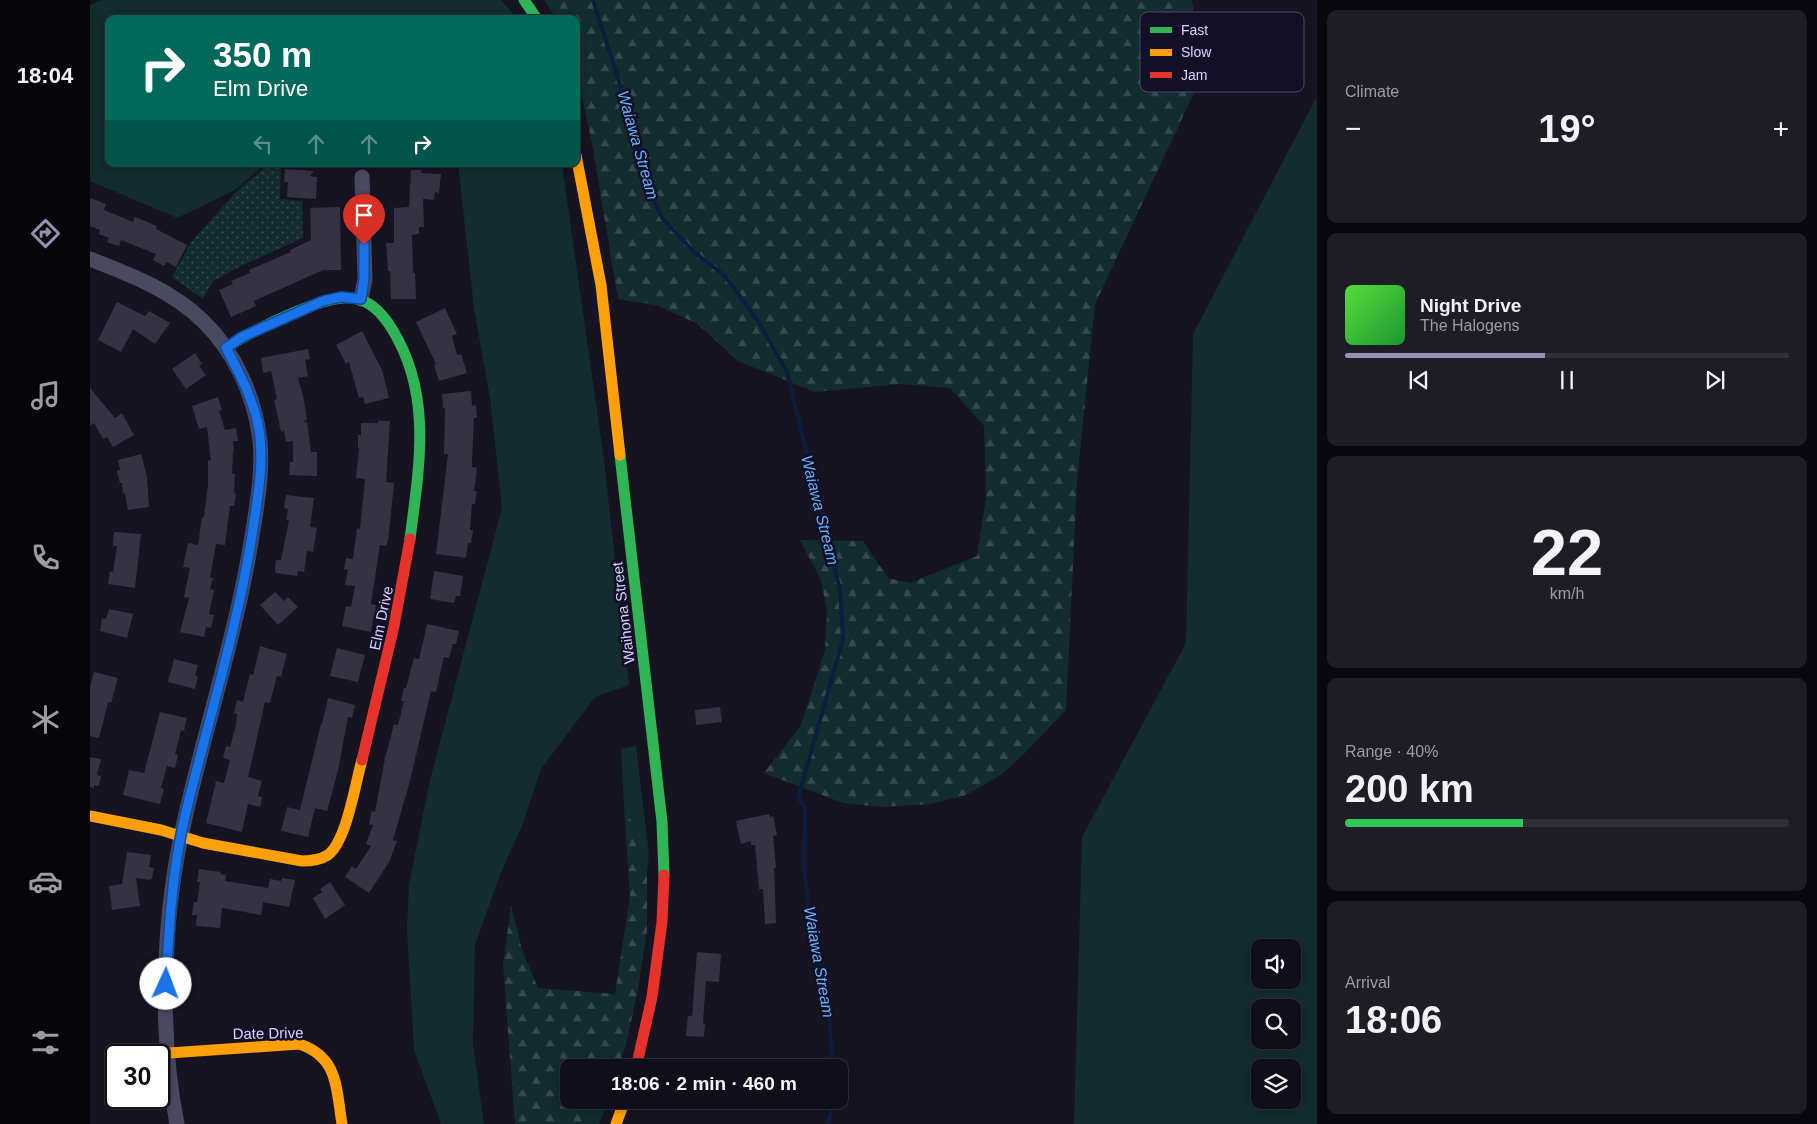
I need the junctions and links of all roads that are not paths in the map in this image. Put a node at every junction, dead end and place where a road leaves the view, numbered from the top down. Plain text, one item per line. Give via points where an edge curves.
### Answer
1 (524, 0) edge
2 (534, 15) edge
3 (578, 167) edge
4 (362, 177) dead end
5 (90, 259) edge
6 (361, 299) junction
7 (226, 348) junction
8 (90, 816) edge
9 (181, 836) junction
10 (168, 1044) edge
11 (170, 1053) edge
12 (639, 1059) edge
13 (170, 1071) edge
14 (622, 1109) edge
15 (177, 1124) edge
16 (342, 1124) edge
17 (616, 1124) edge

1 - 2 street
3 - 12 street, Waihona Street via 600,285 662,822 662,922 652,997
4 - 6 street via 364,279
5 - 7 street via 168,293 202,320
6 - 7 street via 341,297 323,301 242,337
6 - 9 street, Elm Drive via 389,322 406,356 415,381 420,443 412,529 398,611 343,832 330,853 311,862
7 - 9 street via 254,410 260,443 260,469 238,612
8 - 9 street, Elm Drive
9 - 10 street via 168,939
11 - 16 street, Date Drive via 308,1046 322,1054 331,1067
13 - 15 street
14 - 17 street

